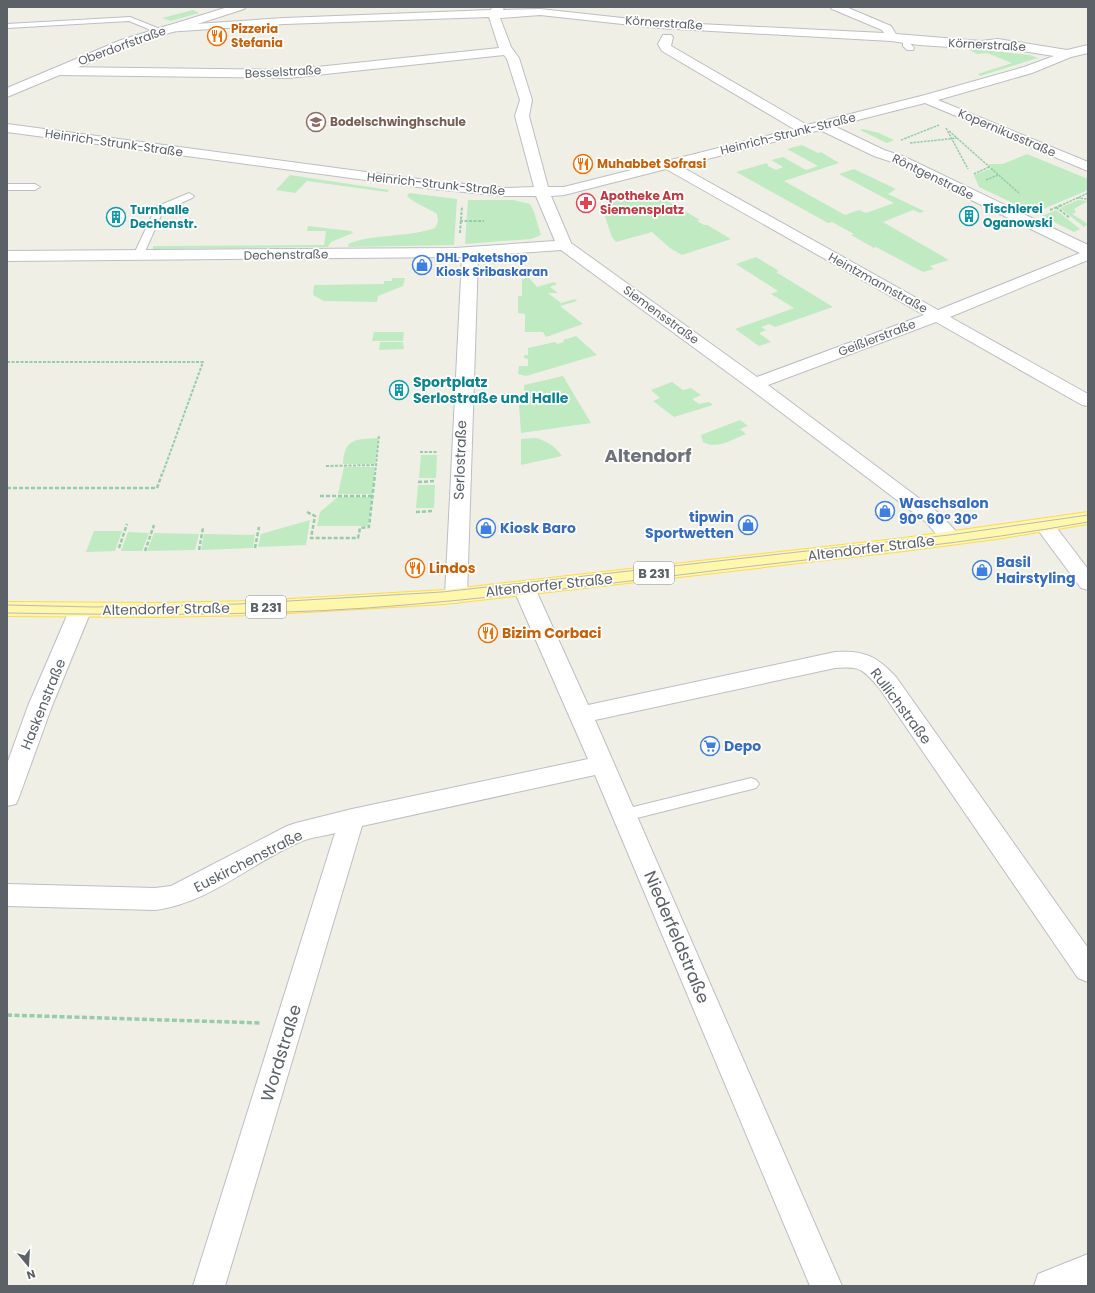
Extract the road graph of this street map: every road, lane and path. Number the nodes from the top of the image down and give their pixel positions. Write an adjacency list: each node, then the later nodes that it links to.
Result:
1 (836, 7): 11 (street)
2 (235, 8): 6 (street, Körnerstraße); 9 (street, Oberdorfstraße)
3 (496, 10): 4 (street, Körnerstraße); 6 (street, Körnerstraße); 13 (street)
4 (552, 10): 7 (street, Körnerstraße)
5 (680, 14): 7 (street)
6 (261, 22): 9 (street, Körnerstraße)
7 (673, 24): 11 (street, Körnerstraße)
8 (7, 26): 9 (lane)
9 (164, 30): 15 (street, Oberdorfstraße)
10 (667, 37): 21 (street)
11 (891, 37): 14 (street, Körnerstraße)
12 (1088, 49): 14 (street, Heinrich-Strunk-Straße)
13 (507, 50): 15 (street, Besselstraße); 31 (street)
14 (1067, 54): 17 (street, Heinrich-Strunk-Straße)
15 (58, 71): 16 (street, Oberdorfstraße)
16 (7, 93)
17 (926, 99): 18 (street, Heinrich-Strunk-Straße); 27 (street, Kopernikusstraße)
18 (820, 125): 21 (street, Heinrich-Strunk-Straße); 41 (street, Röntgenstraße)
19 (941, 125): 24 (path)
20 (7, 128): 31 (street, Heinrich-Strunk-Straße)
21 (804, 129): 26 (street, Heinrich-Strunk-Straße)
22 (951, 138): 23 (path); 23 (path); 25 (path); 28 (path)
23 (957, 138): 33 (path)
24 (894, 142)
25 (907, 143)
26 (669, 165): 31 (street, Heinrich-Strunk-Straße); 46 (street, Heintzmannstraße)
27 (1088, 167)
28 (971, 176)
29 (7, 187): 30 (lane)
30 (35, 187)
31 (542, 192): 40 (street)
32 (189, 196): 45 (lane)
33 (1022, 197)
34 (1077, 198): 35 (path)
35 (1088, 199)
36 (462, 203): 37 (path)
37 (460, 221): 38 (path); 39 (path)
38 (484, 221)
39 (460, 234)
40 (564, 245): 42 (street, Dechenstraße); 48 (street, Siemensstraße)
41 (1088, 251)
42 (470, 253): 45 (street, Dechenstraße); 76 (street, Serlostraße)
43 (1088, 255): 46 (street, Geißlerstraße)
44 (7, 256): 45 (street, Dechenstraße)
45 (138, 256)
46 (937, 316): 48 (street, Geißlerstraße); 49 (street, Heintzmannstraße)
47 (7, 362): 57 (path)
48 (755, 384): 69 (street, Siemensstraße)
49 (1088, 401)
50 (379, 435): 54 (path)
51 (420, 452): 52 (path)
52 (442, 452)
53 (326, 466): 54 (path)
54 (376, 466): 59 (path)
55 (440, 481): 56 (path)
56 (418, 482)
57 (7, 488)
58 (320, 496): 59 (path)
59 (372, 496): 61 (path)
60 (438, 511): 62 (path)
61 (307, 512)
62 (416, 512)
63 (1088, 518): 66 (main road, Altendorfer Straße / B 231)
64 (128, 524): 70 (path)
65 (154, 526): 73 (path)
66 (1045, 526): 69 (main road, Altendorfer Straße / B 231); 74 (street)
67 (259, 527): 71 (path)
68 (203, 528): 72 (path)
69 (952, 538): 75 (main road, Altendorfer Straße / B 231)
70 (119, 548)
71 (255, 548)
72 (199, 550)
73 (145, 551)
74 (1088, 583)
75 (524, 588): 76 (main road, Altendorfer Straße / B 231); 79 (street, Niederfeldstraße)
76 (456, 596): 78 (main road, Altendorfer Straße / B 231)
77 (7, 609): 78 (main road, Altendorfer Straße / B 231)
78 (80, 611): 82 (street, Haskenstraße)
79 (582, 714): 80 (street, Niederfeldstraße); 86 (street, Rullichstraße)
80 (602, 765): 83 (street, Niederfeldstraße); 84 (street, Euskirchenstraße)
81 (751, 784): 83 (lane)
82 (7, 797)
83 (625, 815): 91 (street, Niederfeldstraße)
84 (352, 819): 85 (street, Euskirchenstraße); 88 (street, Wordstraße)
85 (7, 895)
86 (1088, 970)
87 (7, 1015): 88 (path)
88 (291, 1021): 90 (street, Wordstraße)
89 (1088, 1270): 92 (street)
90 (209, 1286)
91 (826, 1286)
92 (1050, 1286)

